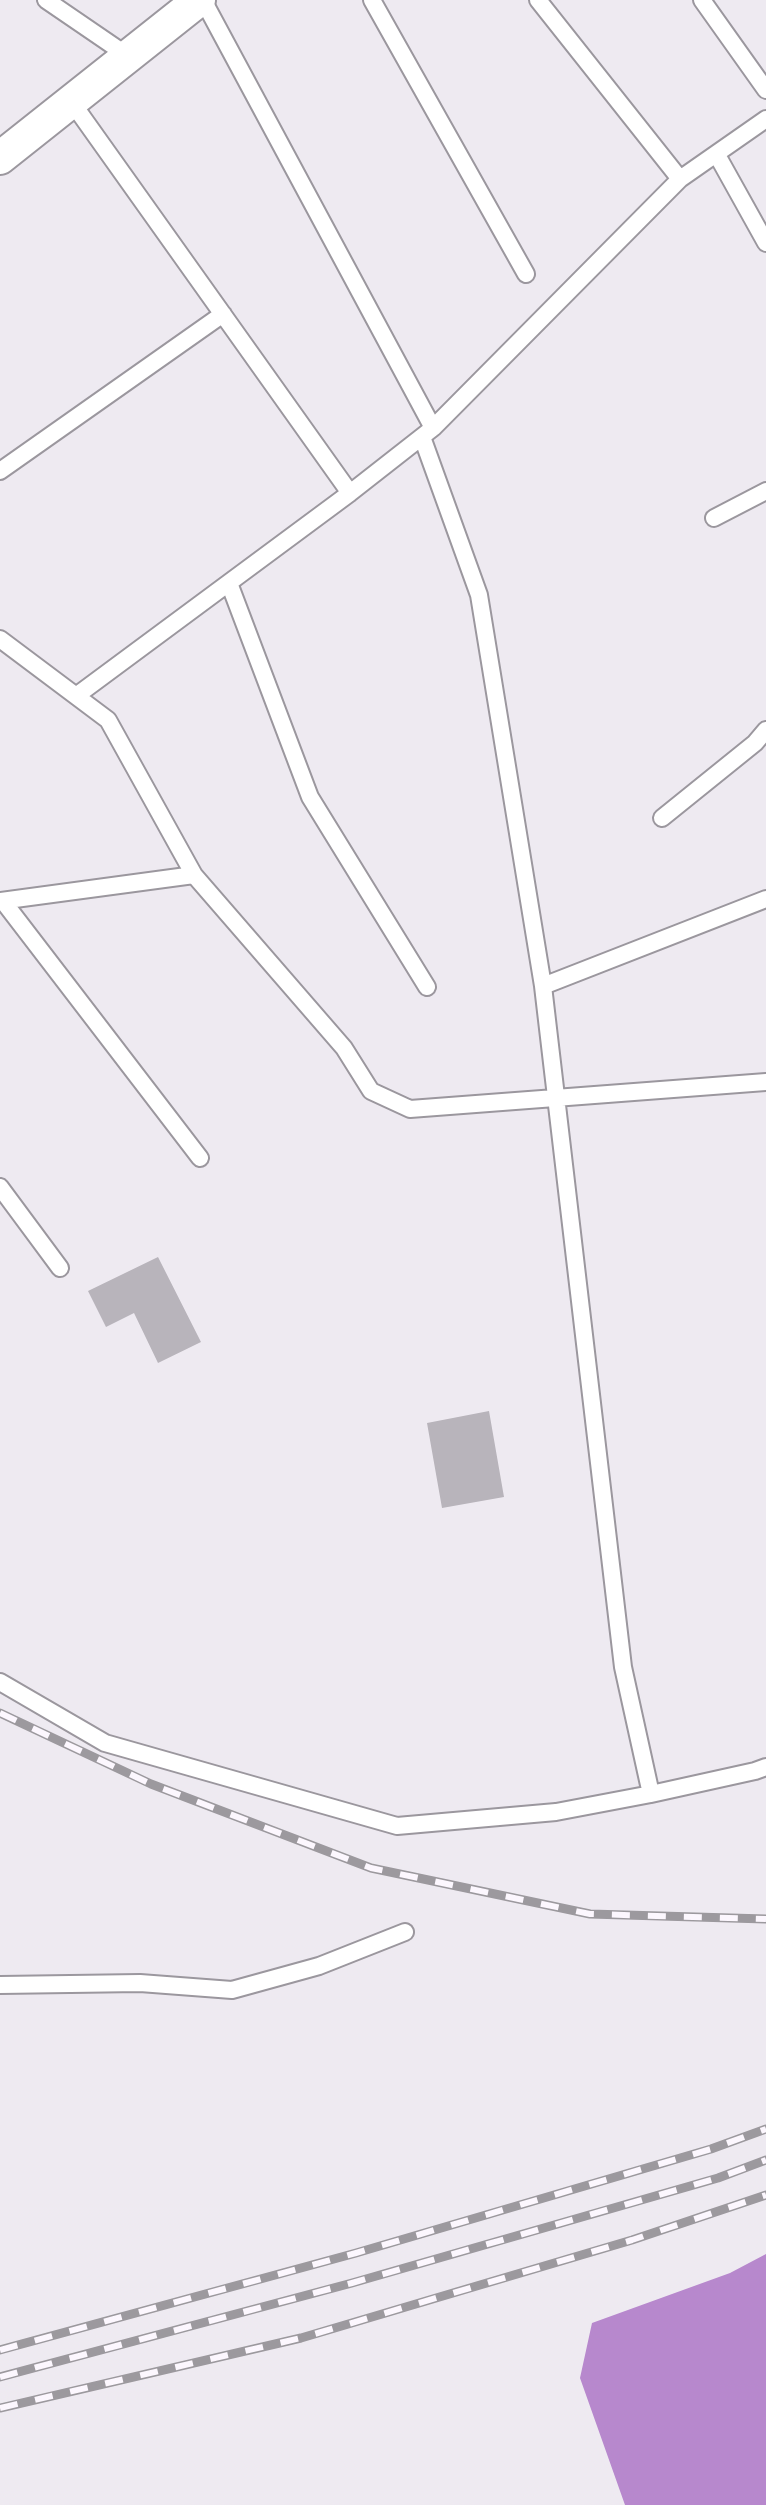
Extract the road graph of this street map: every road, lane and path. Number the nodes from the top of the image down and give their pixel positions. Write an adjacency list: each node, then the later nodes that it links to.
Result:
1 (46, 0): 6 (lane)
2 (201, 0): 6 (street); 16 (lane)
3 (372, 0): 14 (lane)
4 (538, 0): 12 (lane)
5 (702, 0): 7 (lane)
6 (128, 56): 8 (street)
7 (766, 90)
8 (71, 101): 11 (street); 15 (lane)
9 (766, 119): 10 (lane)
10 (717, 155): 12 (lane); 13 (lane)
11 (0, 158)
12 (680, 179): 16 (lane)
13 (766, 243)
14 (526, 274)
15 (223, 314): 17 (lane); 19 (lane)
16 (428, 432): 19 (lane); 29 (lane)
17 (0, 471)
18 (766, 491): 20 (lane)
19 (350, 493): 21 (lane)
20 (714, 518)
21 (229, 583): 23 (lane); 30 (lane)
22 (0, 639): 23 (lane)
23 (76, 696): 26 (lane)
24 (766, 730): 25 (lane)
25 (662, 818)
26 (194, 875): 28 (lane); 32 (lane)
27 (766, 899): 29 (lane)
28 (2, 901): 33 (lane)
29 (543, 986): 32 (lane)
30 (427, 987)
31 (766, 1082): 32 (lane)
32 (556, 1096): 38 (lane)
33 (200, 1158)
34 (0, 1187): 35 (lane)
35 (60, 1268)
36 (0, 1682): 38 (lane)
37 (766, 1767): 38 (lane)
38 (651, 1794)
39 (405, 1932): 40 (lane)
40 (0, 1985)

